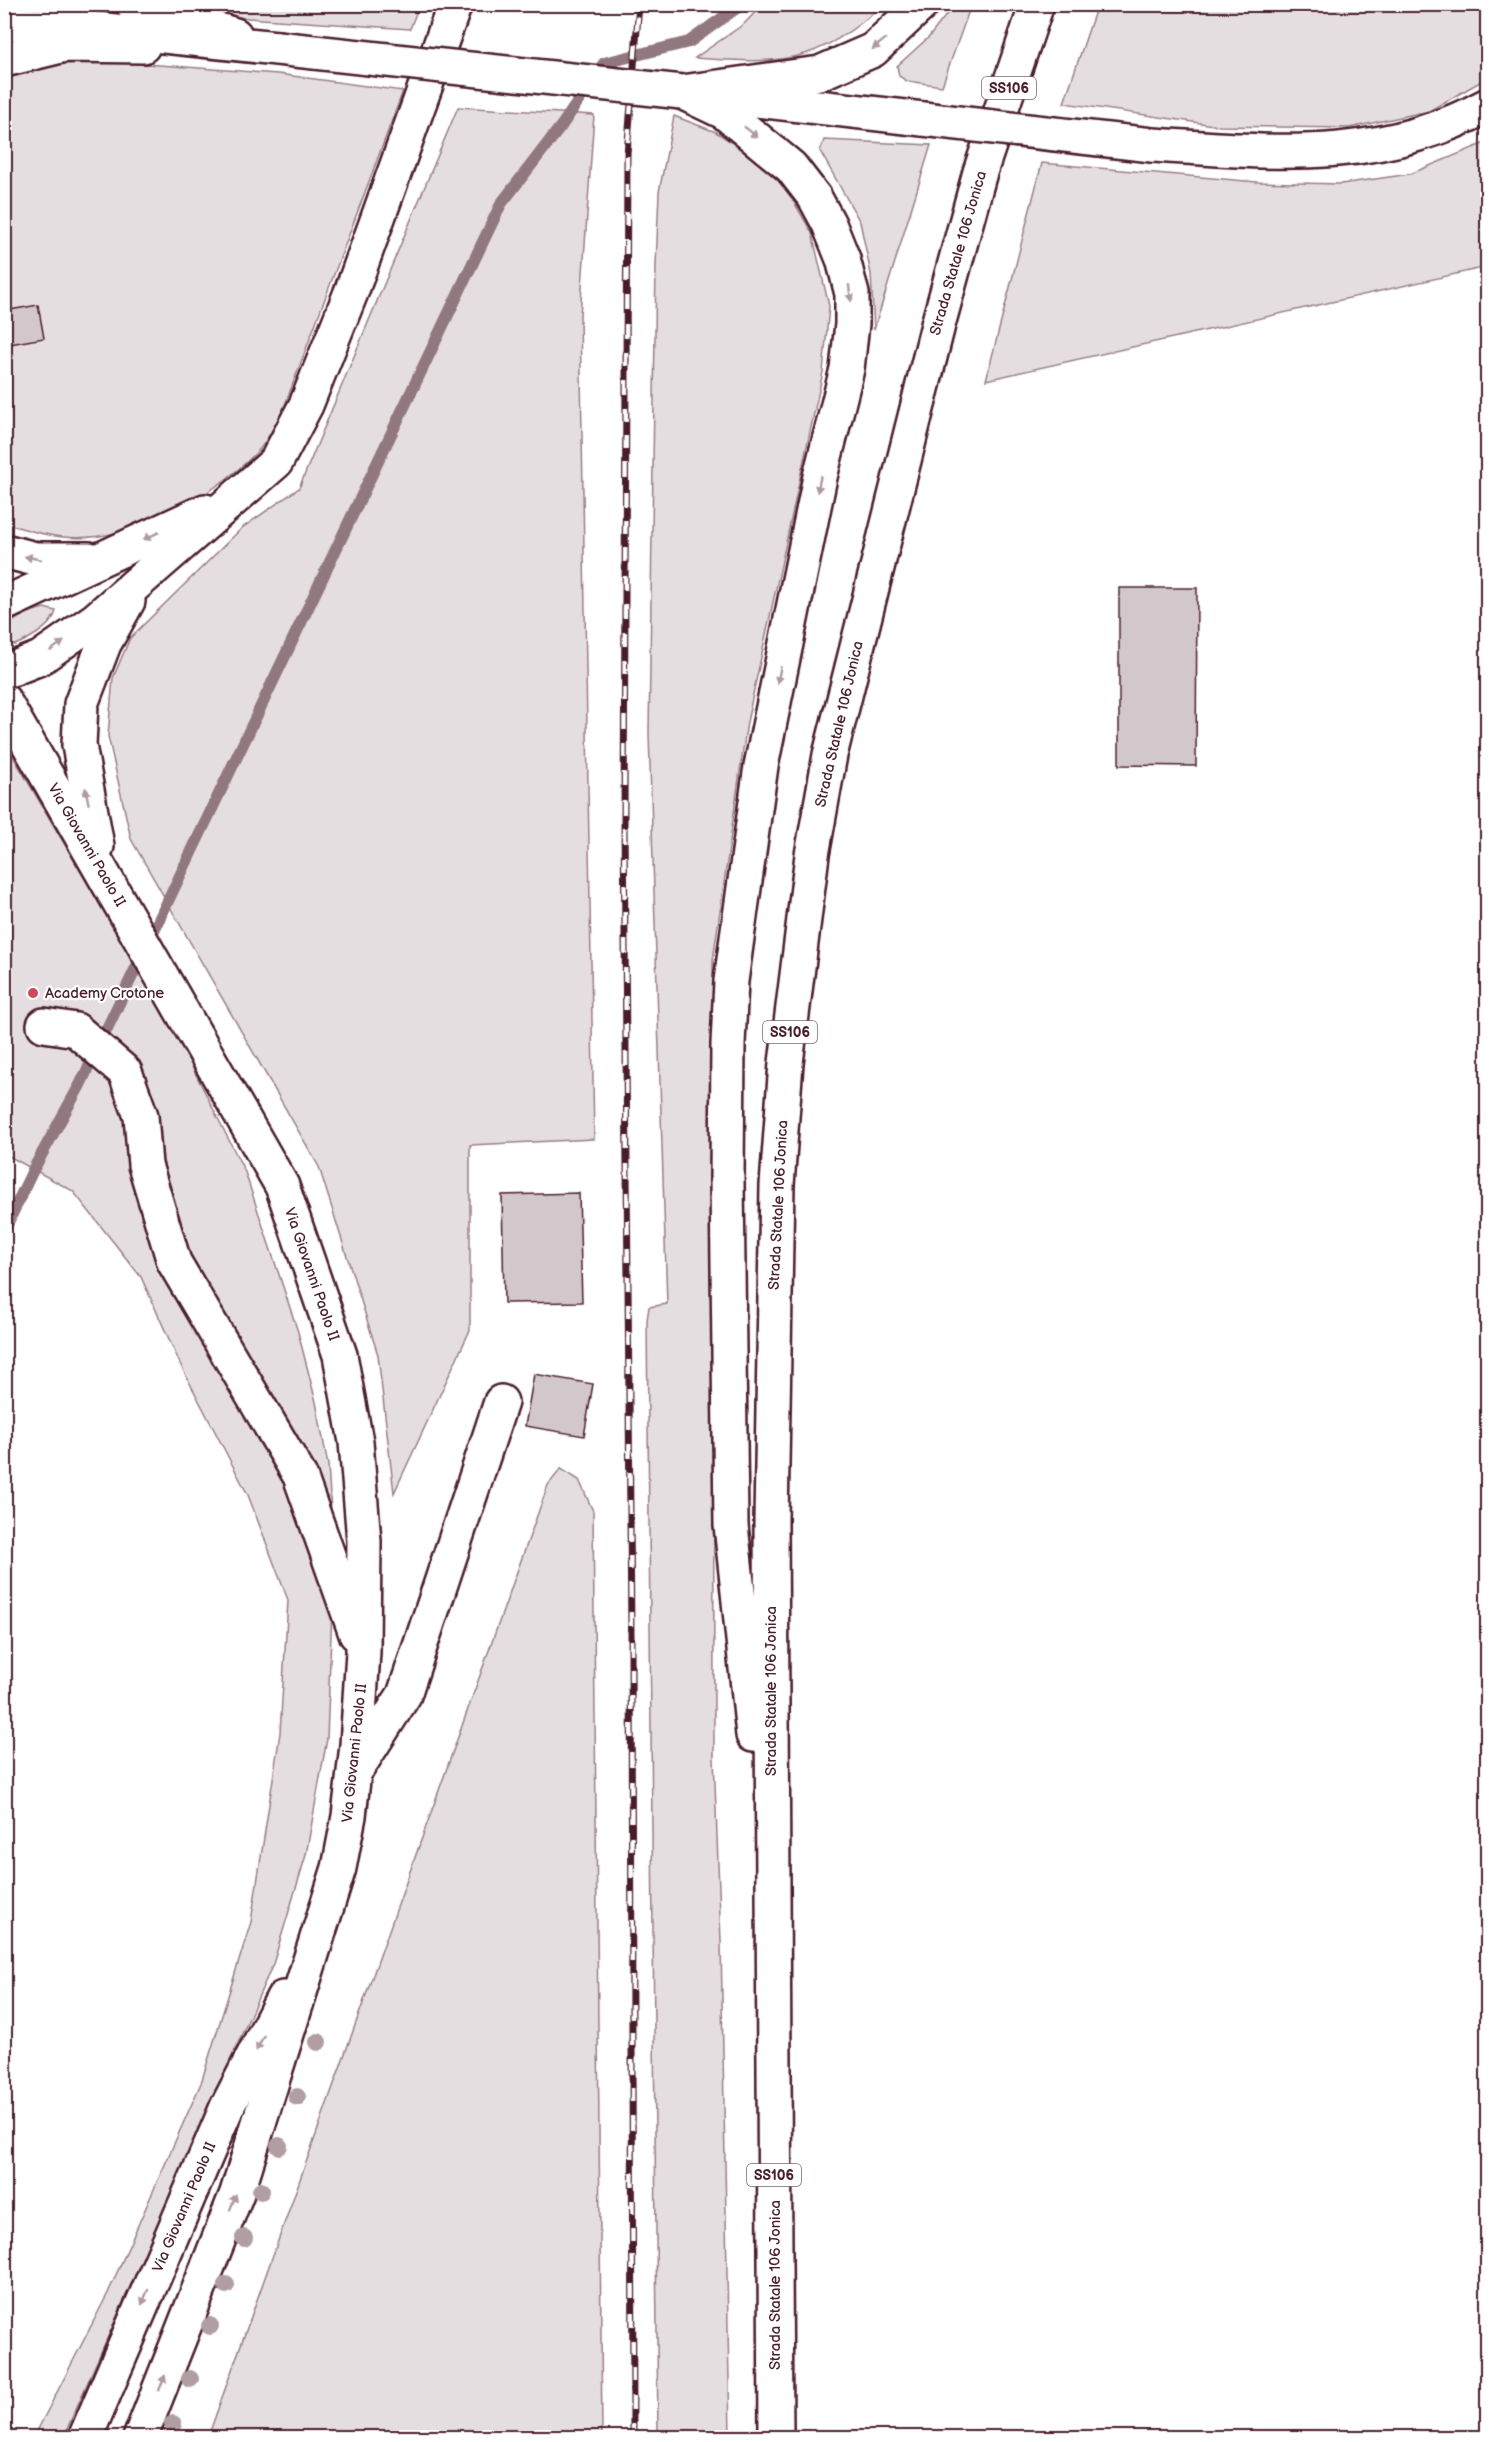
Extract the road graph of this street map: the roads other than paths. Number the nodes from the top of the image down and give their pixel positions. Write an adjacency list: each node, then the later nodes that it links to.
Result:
1 (133, 4): 7 (main road)
2 (455, 4): 12 (main road)
3 (922, 4): 9 (main road, one-way to 9)
4 (1037, 4): 11 (main road, Strada Statale 106 Jonica / SS106)
5 (1055, 4): 11 (main road)
6 (4, 24): 7 (main road)
7 (277, 48): 8 (main road); 9 (main road, bridge)
8 (4, 60)
9 (682, 92): 10 (main road, bridge); 24 (main road, one-way to 24)
10 (1488, 105)
11 (980, 172): 24 (main road, Strada Statale 106 Jonica / SS106)
12 (242, 494): 14 (main road, one-way to 14); 15 (main road)
13 (4, 551): 14 (main road, one-way to 13)
14 (103, 559): 16 (main road)
15 (145, 579): 17 (main road, one-way to 15); 19 (main road, one-way to 15)
16 (4, 604)
17 (4, 668)
18 (4, 700): 19 (main road, Via Giovanni Paolo II)
19 (103, 874): 22 (main road, Via Giovanni Paolo II)
20 (44, 1025): 22 (main road)
21 (501, 1402): 23 (main road)
22 (363, 1655): 23 (main road, Via Giovanni Paolo II)
23 (354, 1772): 25 (main road, Via Giovanni Paolo II)
24 (772, 1912): 28 (main road, Strada Statale 106 Jonica / SS106)
25 (325, 1916): 26 (main road, Via Giovanni Paolo II, one-way to 26); 27 (main road, Via Giovanni Paolo II, one-way to 25)
26 (85, 2438)
27 (140, 2438)
28 (776, 2438)

